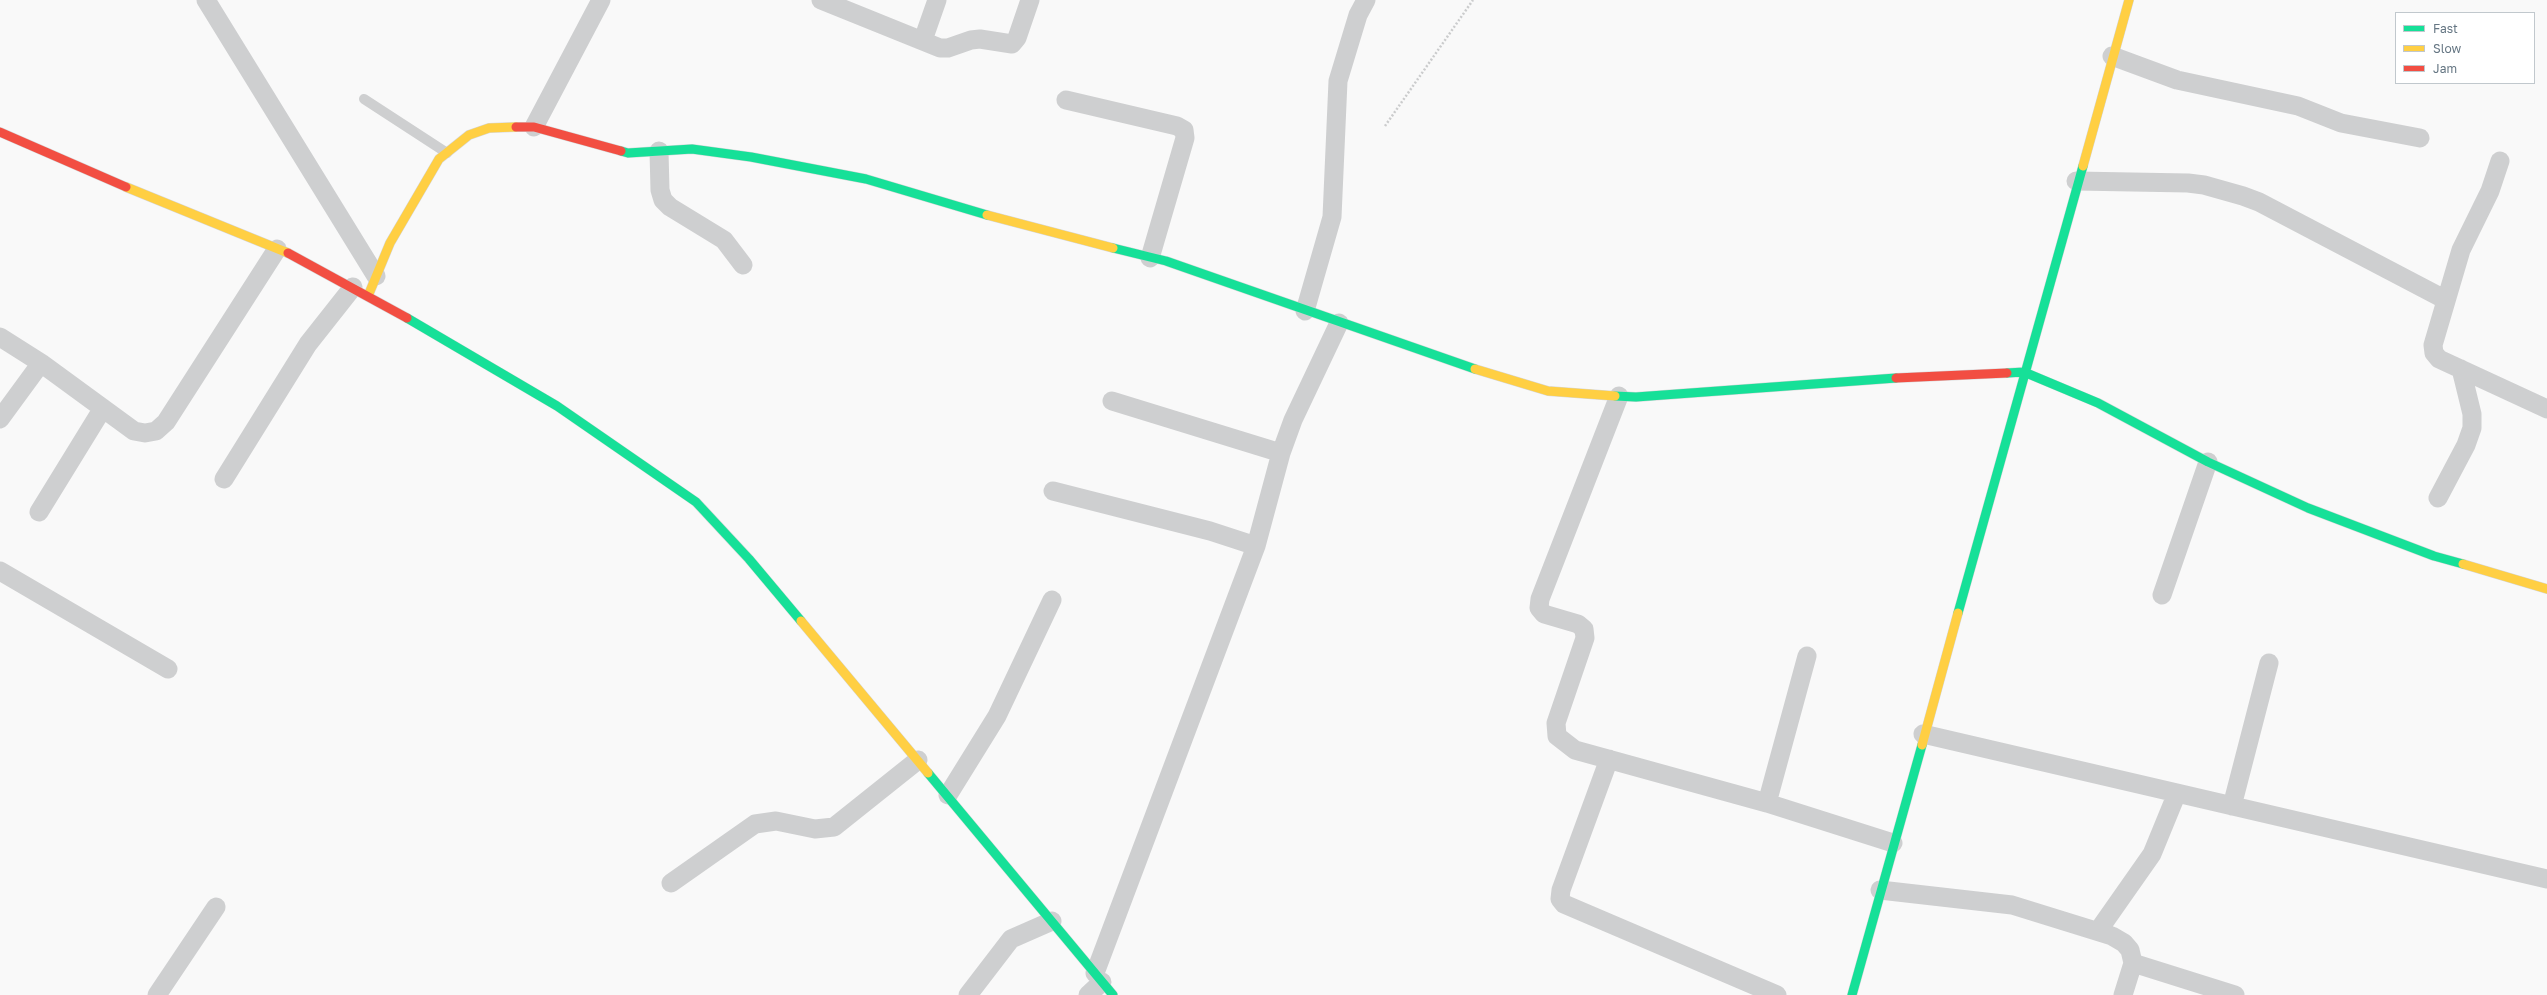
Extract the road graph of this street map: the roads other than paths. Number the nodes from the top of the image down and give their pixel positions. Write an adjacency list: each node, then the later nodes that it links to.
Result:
1 (206, 0): 22 (street)
2 (601, 0): 12 (street)
3 (821, 0): 8 (street)
4 (937, 0): 8 (street)
5 (1030, 0): 8 (street)
6 (1366, 0): 25 (street)
7 (2129, 0): 9 (main road)
8 (922, 40)
9 (2112, 56): 14 (street); 18 (main road)
10 (364, 99): 16 (lane)
11 (1066, 100): 20 (street)
12 (534, 127): 15 (main road); 16 (main road)
13 (0, 132): 19 (main road)
14 (2420, 138)
15 (659, 151): 20 (main road); 21 (street)
16 (448, 153): 22 (main road)
17 (2500, 161): 24 (street)
18 (2076, 181): 24 (street); 30 (main road)
19 (277, 249): 23 (main road); 33 (street)
20 (1150, 258): 25 (main road)
21 (743, 265)
22 (376, 276): 23 (main road)
23 (360, 291): 38 (street); 52 (main road)
24 (2446, 300): 29 (street)
25 (1305, 311): 26 (main road)
26 (1339, 323): 31 (main road); 36 (street)
27 (0, 337): 28 (street)
28 (41, 363): 33 (street); 35 (street)
29 (2461, 369): 34 (street); 40 (street)
30 (2024, 372): 31 (main road); 37 (main road); 50 (main road)
31 (1619, 396): 51 (street)
32 (1112, 401): 36 (street)
33 (103, 408): 41 (street)
34 (2547, 409)
35 (0, 420)
36 (1281, 453): 42 (street)
37 (2208, 462): 44 (main road); 45 (street)
38 (224, 479)
39 (1053, 491): 42 (street)
40 (2438, 498)
41 (38, 512)
42 (1256, 546): 65 (street)
43 (0, 571): 49 (street)
44 (2547, 589)
45 (2162, 595)
46 (1052, 600): 54 (street)
47 (1807, 656): 55 (street)
48 (2269, 663): 56 (street)
49 (168, 669)
50 (1923, 734): 53 (street); 57 (main road)
51 (1609, 759): 55 (street); 69 (street)
52 (918, 760): 54 (main road); 59 (street)
53 (2177, 793): 56 (street); 63 (street)
54 (948, 795): 62 (main road)
55 (1767, 803): 57 (street)
56 (2232, 806): 58 (street)
57 (1893, 843): 60 (main road)
58 (2547, 879)
59 (671, 883)
60 (1880, 890): 63 (street); 70 (main road)
61 (216, 907): 66 (street)
62 (1052, 921): 65 (main road); 67 (street)
63 (2098, 932): 64 (street)
64 (2133, 963): 71 (street); 72 (street)
65 (1103, 983): 68 (street)
66 (157, 995)
67 (968, 995)
68 (1088, 995)
69 (1777, 995)
70 (1852, 995)
71 (2123, 995)
72 (2235, 995)

